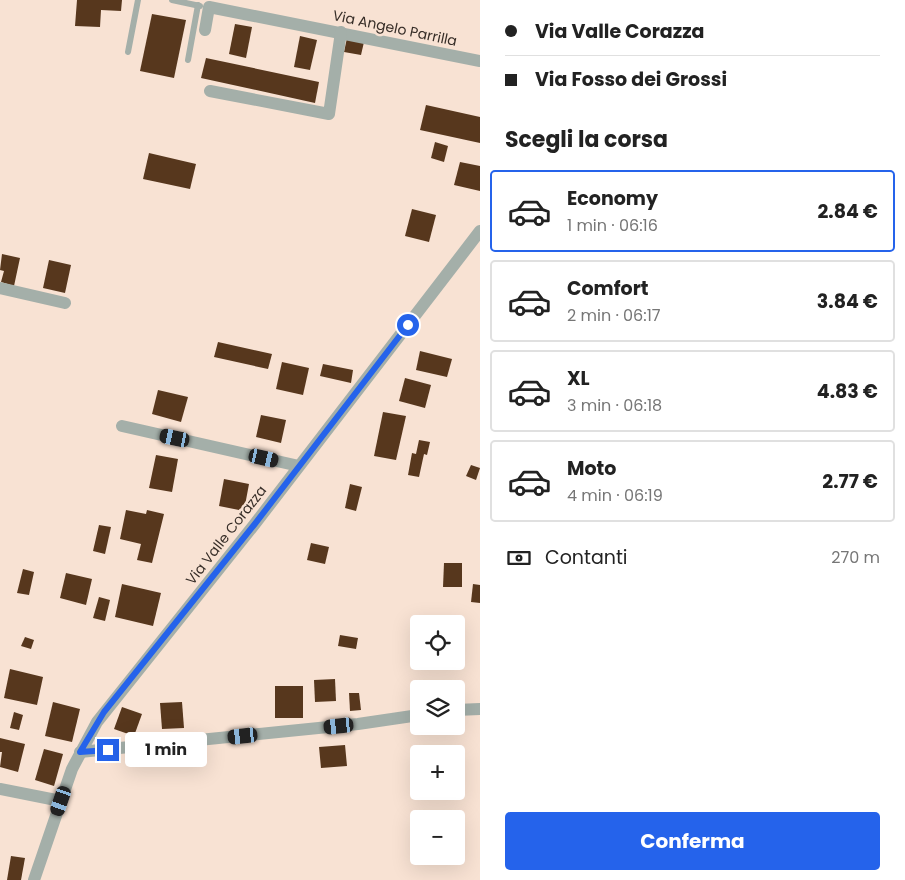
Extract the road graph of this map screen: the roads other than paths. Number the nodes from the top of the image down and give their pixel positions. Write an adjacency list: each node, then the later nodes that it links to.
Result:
1 (138, 0): 6 (lane)
2 (172, 0): 3 (lane)
3 (203, 6): 4 (street); 5 (street, Via Angelo Parrilla); 7 (lane)
4 (204, 30)
5 (341, 32): 8 (street, Via Angelo Parrilla); 9 (street)
6 (128, 52)
7 (188, 60)
8 (480, 61)
9 (210, 91)
10 (480, 231): 14 (street, Via Valle Corazza)
11 (0, 288): 12 (street)
12 (65, 302)
13 (122, 426): 14 (street)
14 (300, 466): 18 (street, Via Valle Corazza)
15 (480, 709): 16 (street)
16 (465, 710)
17 (410, 716): 18 (street)
18 (80, 752): 20 (street, Via Valle Corazza)
19 (0, 789): 20 (street)
20 (61, 801): 21 (street, Via Valle Corazza)
21 (34, 880)

